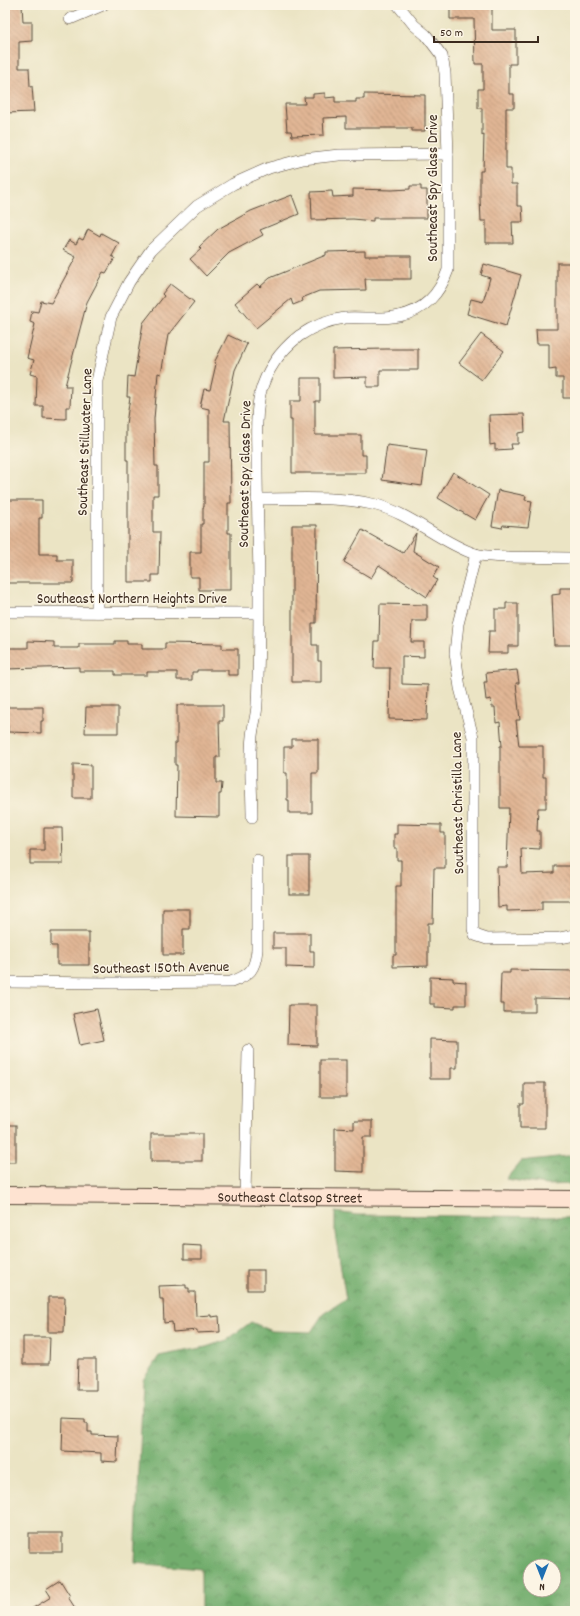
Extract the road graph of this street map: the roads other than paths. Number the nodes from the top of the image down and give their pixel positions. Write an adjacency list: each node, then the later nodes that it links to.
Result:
1 (103, 5): 3 (street)
2 (398, 5): 4 (street, Southeast Spy Glass Drive)
3 (70, 19)
4 (448, 154): 5 (street, Southeast Spy Glass Drive); 9 (street, Southeast Stillwater Lane)
5 (257, 499): 6 (street); 10 (street, Southeast Spy Glass Drive)
6 (476, 554): 7 (street); 13 (street, Southeast Christilla Lane)
7 (575, 558)
8 (5, 612): 9 (street, Southeast Northern Heights Drive)
9 (97, 612): 10 (street, Southeast Northern Heights Drive)
10 (258, 613): 11 (street, Southeast Spy Glass Drive)
11 (252, 817)
12 (257, 860): 14 (street, Southeast 150th Avenue)
13 (575, 935)
14 (5, 982)
15 (248, 1050): 17 (street)
16 (5, 1195): 17 (street, Southeast Clatsop Street)
17 (245, 1197): 18 (street, Southeast Clatsop Street)
18 (575, 1199)

